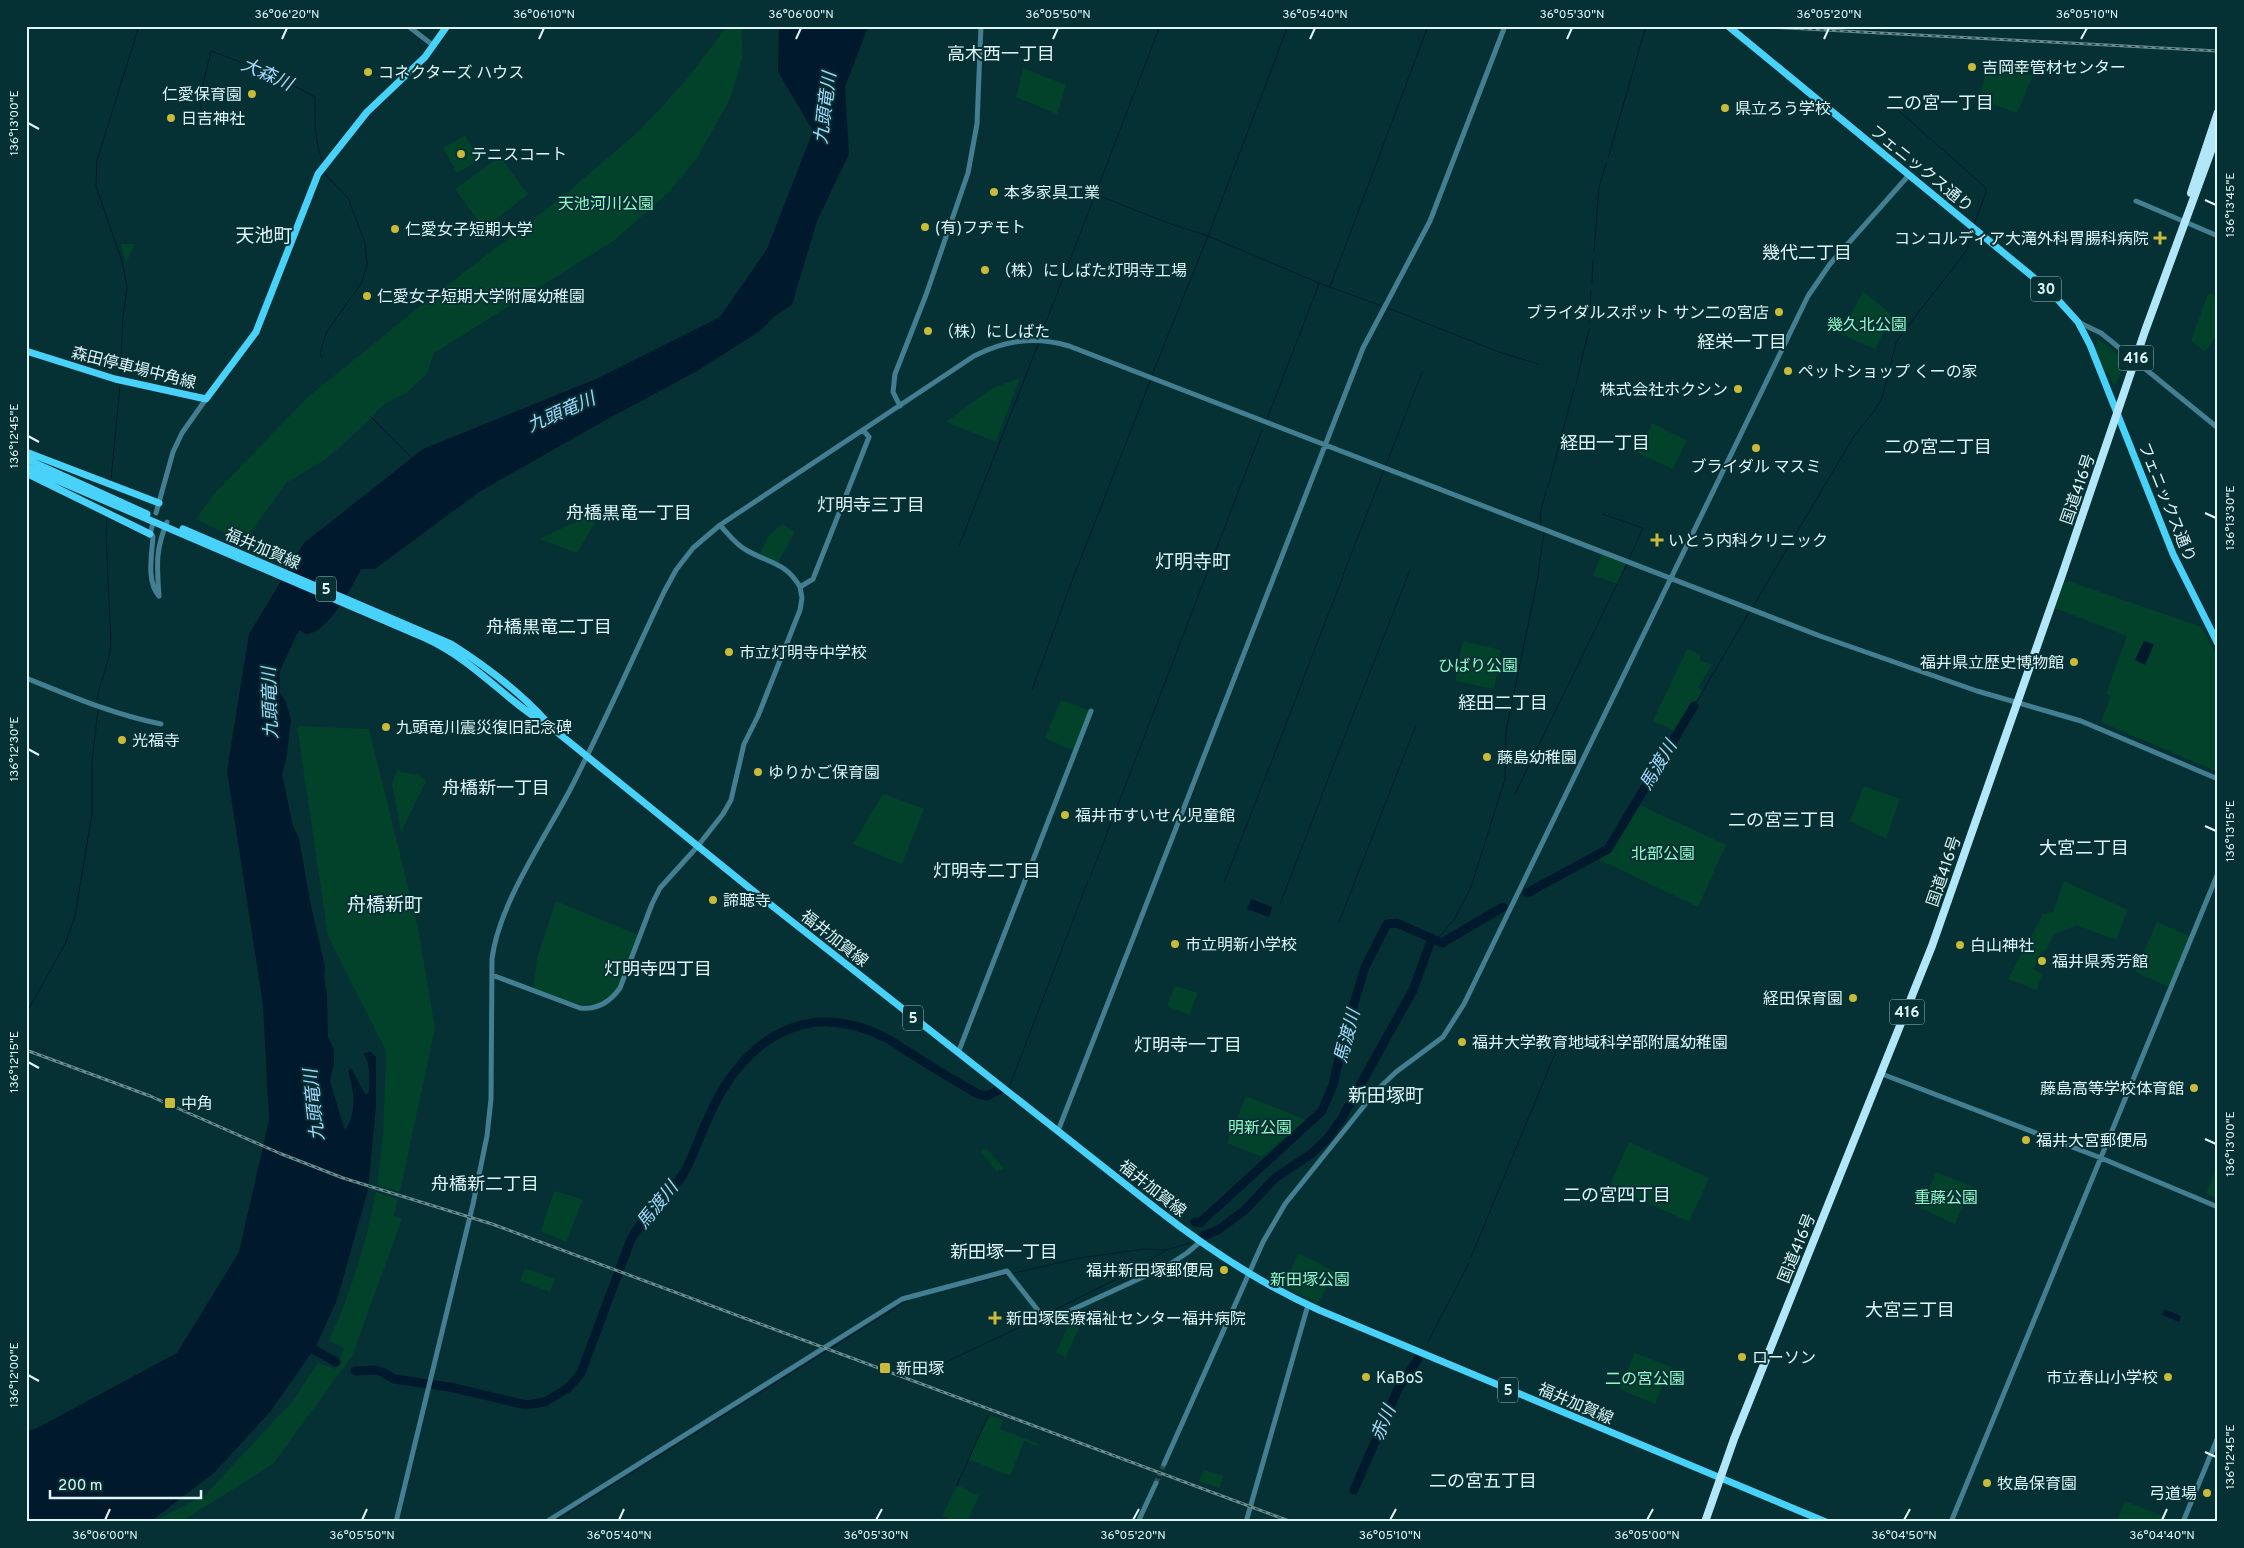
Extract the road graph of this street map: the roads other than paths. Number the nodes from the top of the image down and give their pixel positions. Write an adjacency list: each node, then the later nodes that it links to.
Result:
1 (408, 26): 6 (street)
2 (447, 26): 6 (main road, 森田停車場中角線)
3 (981, 26): 17 (street)
4 (1505, 26): 21 (street)
5 (1728, 26): 9 (main road, フェニックス通り / 30)
6 (434, 46): 16 (main road, 森田停車場中角線)
7 (2218, 112): 8 (highway, 国道416号 / 416)
8 (2215, 132): 11 (highway, 国道416号 / 416)
9 (1909, 176): 13 (main road, フェニックス通り / 30); 32 (street)
10 (2136, 201): 11 (street)
11 (2184, 221): 12 (street); 15 (highway, 国道416号 / 416)
12 (2218, 236)
13 (2078, 322): 15 (street); 18 (main road, フェニックス通り / 30)
14 (26, 351): 16 (main road, 森田停車場中角線)
15 (2136, 361): 18 (highway, 国道416号 / 416); 19 (street)
16 (206, 399): 26 (street)
17 (900, 406): 20 (street); 21 (street)
18 (2118, 414): 34 (main road, フェニックス通り / 30); 36 (highway, 国道416号 / 416)
19 (2218, 428)
20 (863, 430): 30 (street); 33 (street)
21 (1325, 446): 32 (street); 46 (street)
22 (26, 452): 26 (main road)
23 (26, 459): 29 (main road, 福井加賀線 / 5)
24 (26, 467): 29 (main road, 福井加賀線 / 5)
25 (26, 473): 31 (main road)
26 (159, 503): 27 (street)
27 (156, 512)
28 (153, 523): 31 (street)
29 (168, 524): 31 (street); 39 (main road, 福井加賀線 / 5)
30 (720, 525): 33 (street); 39 (street)
31 (150, 534)
32 (1670, 578): 36 (street); 50 (street)
33 (800, 587): 41 (street)
34 (2218, 644)
35 (26, 678): 38 (street)
36 (2017, 702): 40 (street); 45 (highway, 国道416号 / 416)
37 (1091, 711): 44 (street)
38 (161, 724)
39 (588, 756): 41 (main road, 福井加賀線 / 5); 43 (street)
40 (2218, 779)
41 (697, 847): 43 (street); 44 (main road, 福井加賀線 / 5)
42 (2218, 873): 47 (street)
43 (492, 975): 56 (street)
44 (958, 1053): 46 (main road, 福井加賀線 / 5)
45 (1882, 1074): 47 (street); 54 (highway, 国道416号 / 416)
46 (1058, 1131): 49 (main road, 福井加賀線 / 5)
47 (2101, 1158): 48 (street); 62 (street)
48 (2218, 1206)
49 (1198, 1240): 50 (main road, 福井加賀線 / 5); 57 (street)
50 (1249, 1274): 51 (main road, 福井加賀線 / 5); 53 (street)
51 (1308, 1305): 54 (main road, 福井加賀線 / 5); 59 (street)
52 (2218, 1436): 63 (street)
53 (1164, 1464)
54 (1719, 1478): 60 (highway, 国道416号 / 416); 61 (main road, 福井加賀線 / 5)
55 (1156, 1482): 58 (street)
56 (396, 1522)
57 (546, 1522)
58 (1138, 1522)
59 (1246, 1522)
60 (1705, 1522)
61 (1826, 1522)
62 (1952, 1522)
63 (2183, 1522)

